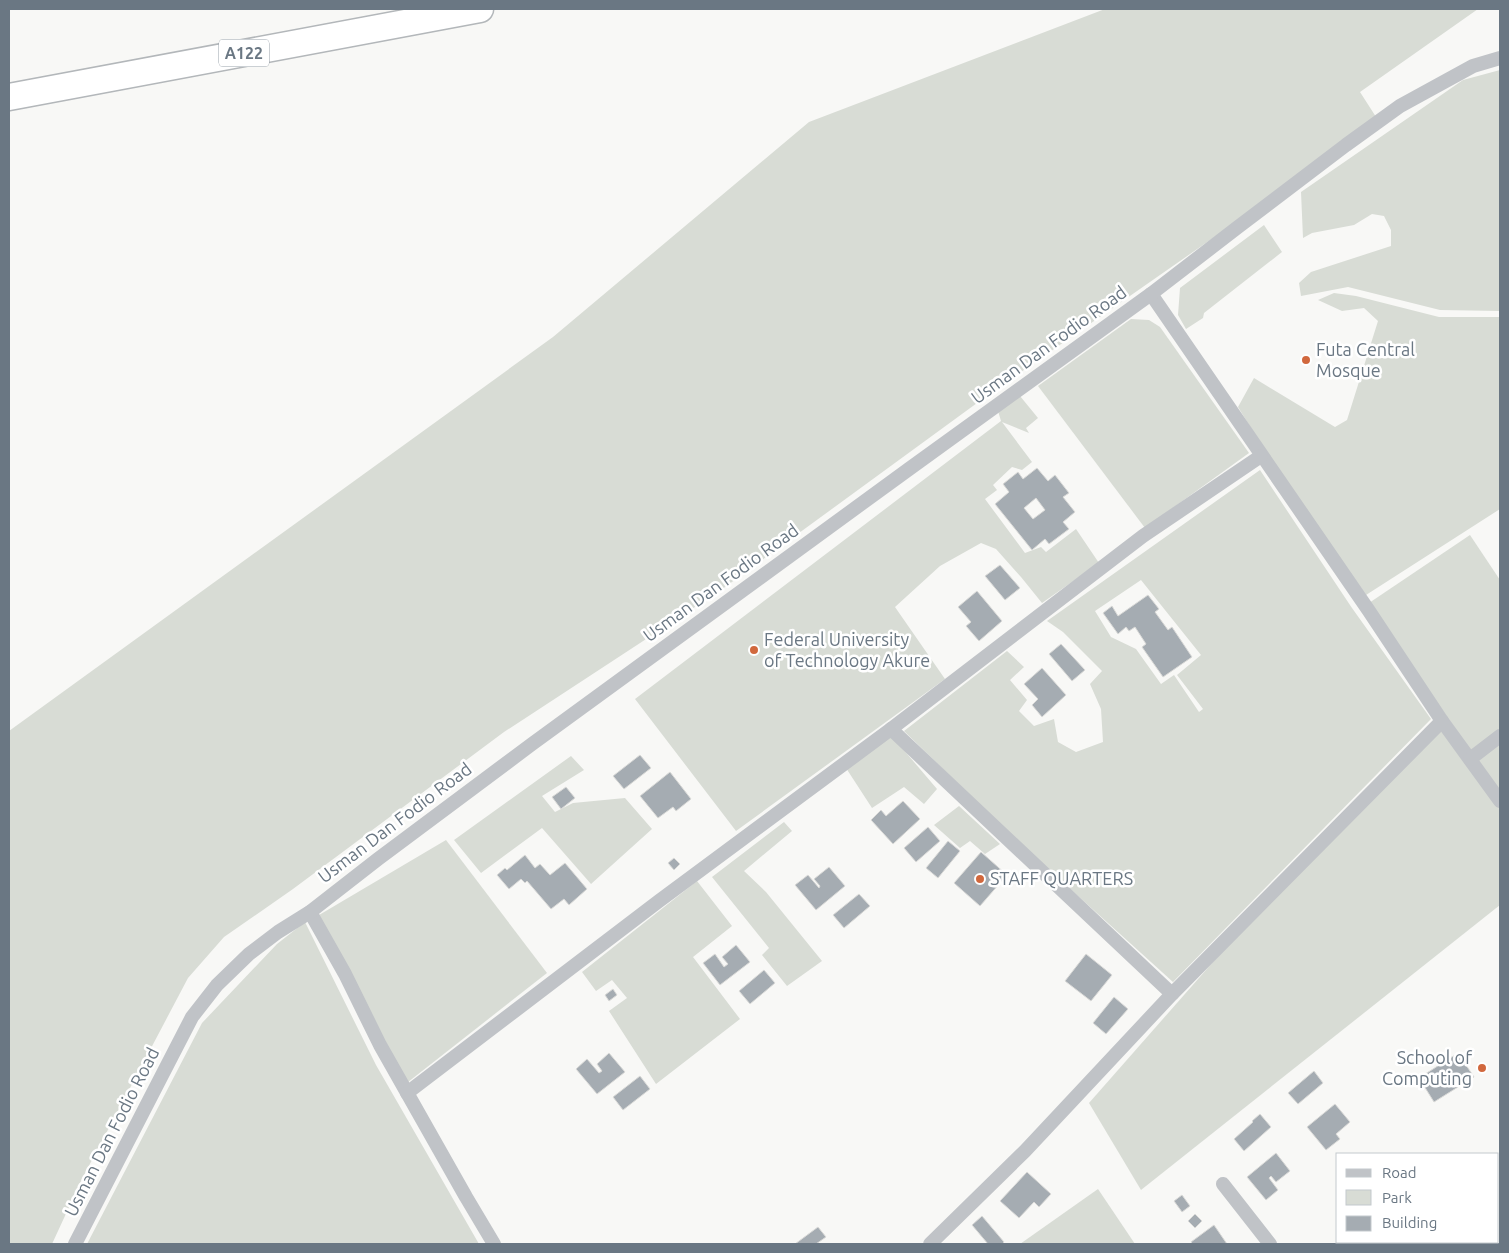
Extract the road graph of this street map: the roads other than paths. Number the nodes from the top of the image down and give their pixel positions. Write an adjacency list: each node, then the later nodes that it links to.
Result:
1 (480, 9): 3 (highway, A122)
2 (1500, 58): 4 (street, Usman Dan Fodio Road)
3 (9, 97)
4 (1151, 294): 5 (street); 11 (street, Usman Dan Fodio Road)
5 (1261, 456): 6 (street); 7 (street)
6 (1442, 720): 9 (street); 12 (street)
7 (891, 729): 12 (street); 13 (street)
8 (1500, 736): 9 (street)
9 (1470, 759): 10 (street)
10 (1500, 801)
11 (310, 912): 13 (street); 15 (street, Usman Dan Fodio Road)
12 (1172, 994): 17 (street)
13 (407, 1093): 16 (street)
14 (1223, 1184): 18 (street)
15 (75, 1244)
16 (494, 1244)
17 (930, 1244)
18 (1270, 1244)

